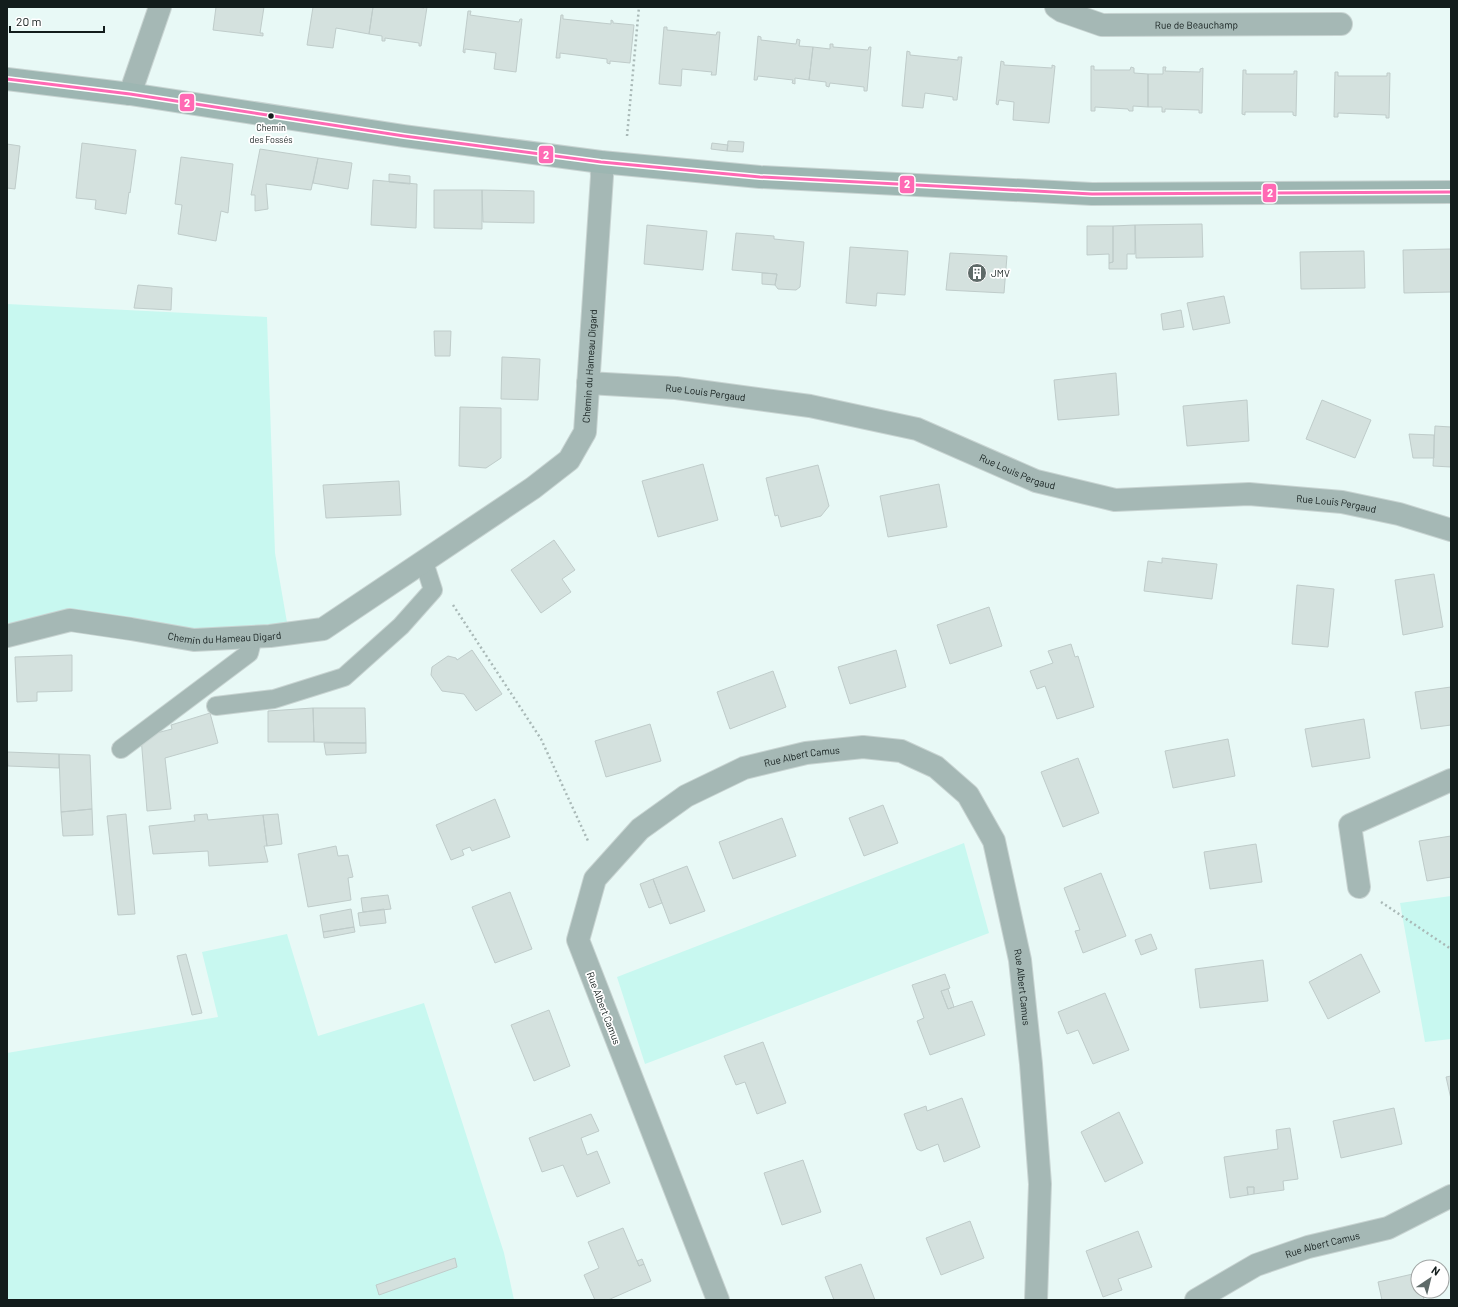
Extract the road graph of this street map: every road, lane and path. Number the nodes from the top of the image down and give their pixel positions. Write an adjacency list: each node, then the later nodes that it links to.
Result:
1 (160, 7): 6 (street)
2 (639, 7): 8 (path)
3 (1056, 7): 4 (street, Rue de Beauchamp)
4 (1341, 24)
5 (7, 79): 6 (main road)
6 (130, 94): 7 (main road)
7 (601, 162): 8 (main road); 10 (street, Chemin du Hameau Digard)
8 (624, 164): 9 (main road)
9 (1451, 192)
10 (588, 383): 11 (street, Rue Louis Pergaud); 12 (street, Chemin du Hameau Digard)
11 (1451, 530)
12 (424, 562): 15 (street, Chemin du Hameau Digard); 16 (lane)
13 (451, 603): 19 (path)
14 (7, 636): 15 (street, Chemin du Hameau Digard)
15 (253, 637): 17 (lane)
16 (216, 706)
17 (120, 749)
18 (1451, 780): 20 (street)
19 (602, 871): 23 (street, Rue Albert Camus); 24 (street, Rue Albert Camus)
20 (1360, 887): 21 (path)
21 (1451, 949)
22 (1451, 1196): 25 (street, Rue Albert Camus)
23 (718, 1300)
24 (1036, 1300)
25 (1196, 1300)

